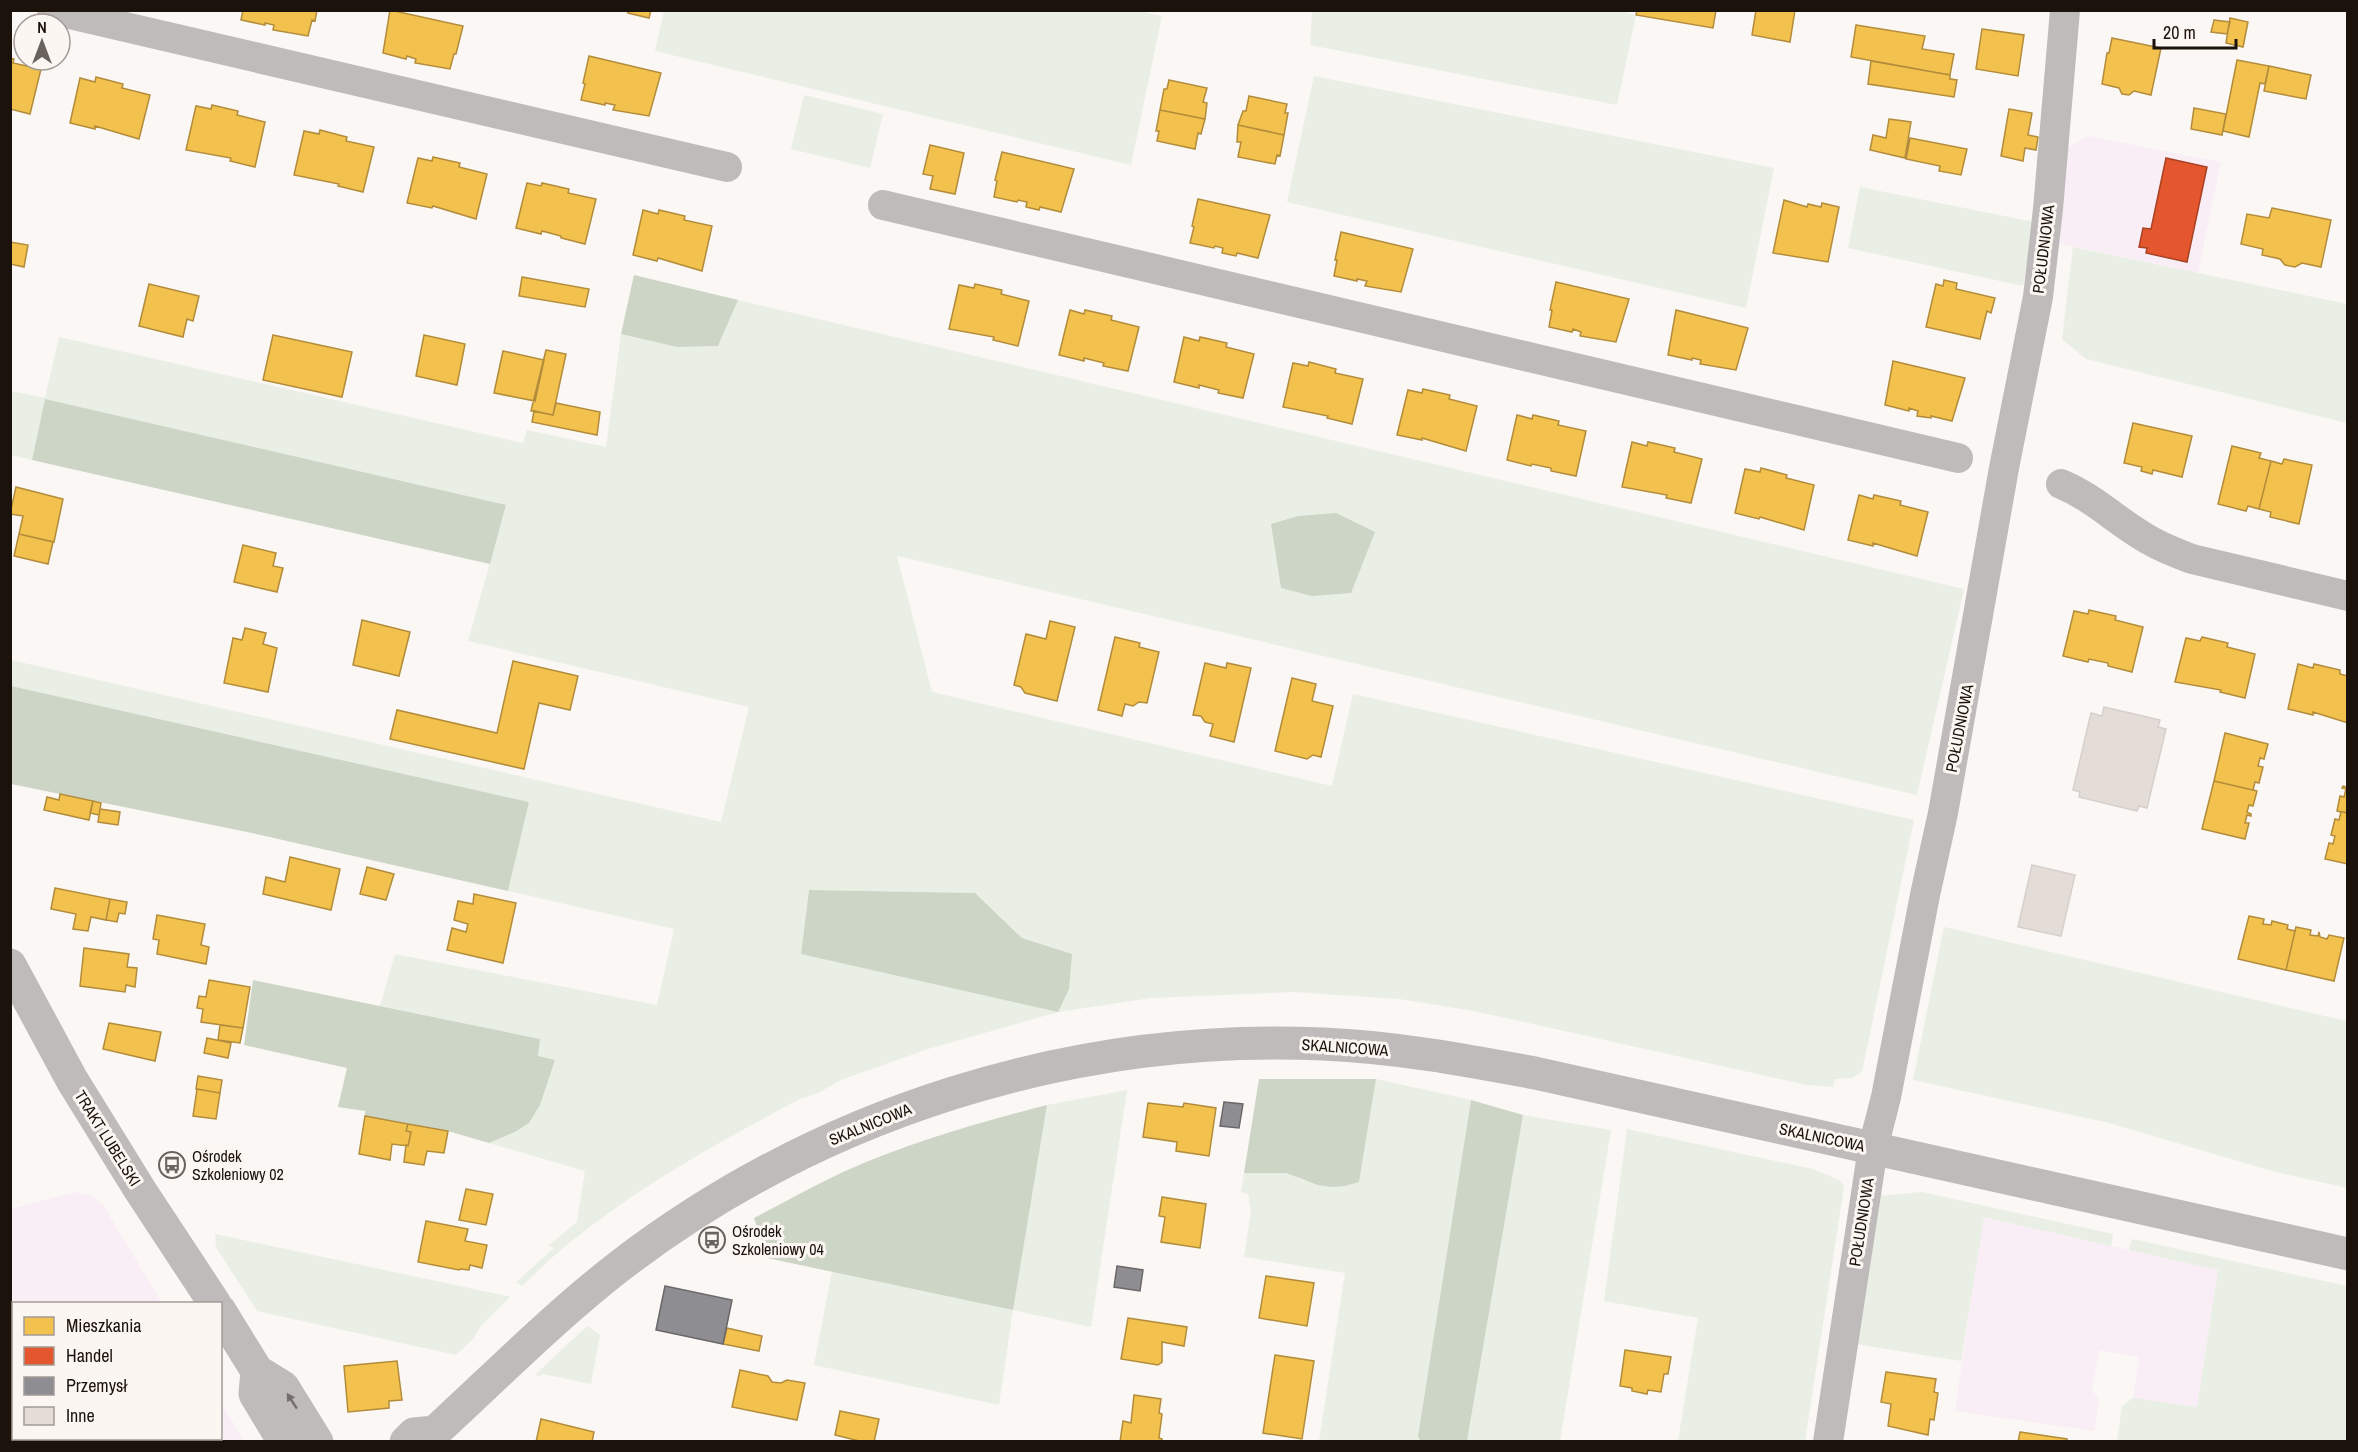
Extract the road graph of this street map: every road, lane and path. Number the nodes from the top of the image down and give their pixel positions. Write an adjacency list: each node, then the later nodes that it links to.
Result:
1 (52, 10): 3 (street)
2 (2065, 10): 9 (street, POŁUDNIOWA)
3 (727, 167)
4 (883, 205): 5 (street)
5 (1958, 458)
6 (2061, 484): 7 (street)
7 (2348, 596)
8 (10, 965): 11 (street, TRAKT LUBELSKI)
9 (1873, 1148): 10 (street, SKALNICOWA); 14 (street, SKALNICOWA); 17 (street, POŁUDNIOWA)
10 (2348, 1254)
11 (214, 1302)
12 (222, 1314): 13 (street)
13 (257, 1371): 15 (street); 16 (street, one-way to 13)
14 (425, 1438)
15 (284, 1442)
16 (317, 1442)
17 (1828, 1442)

